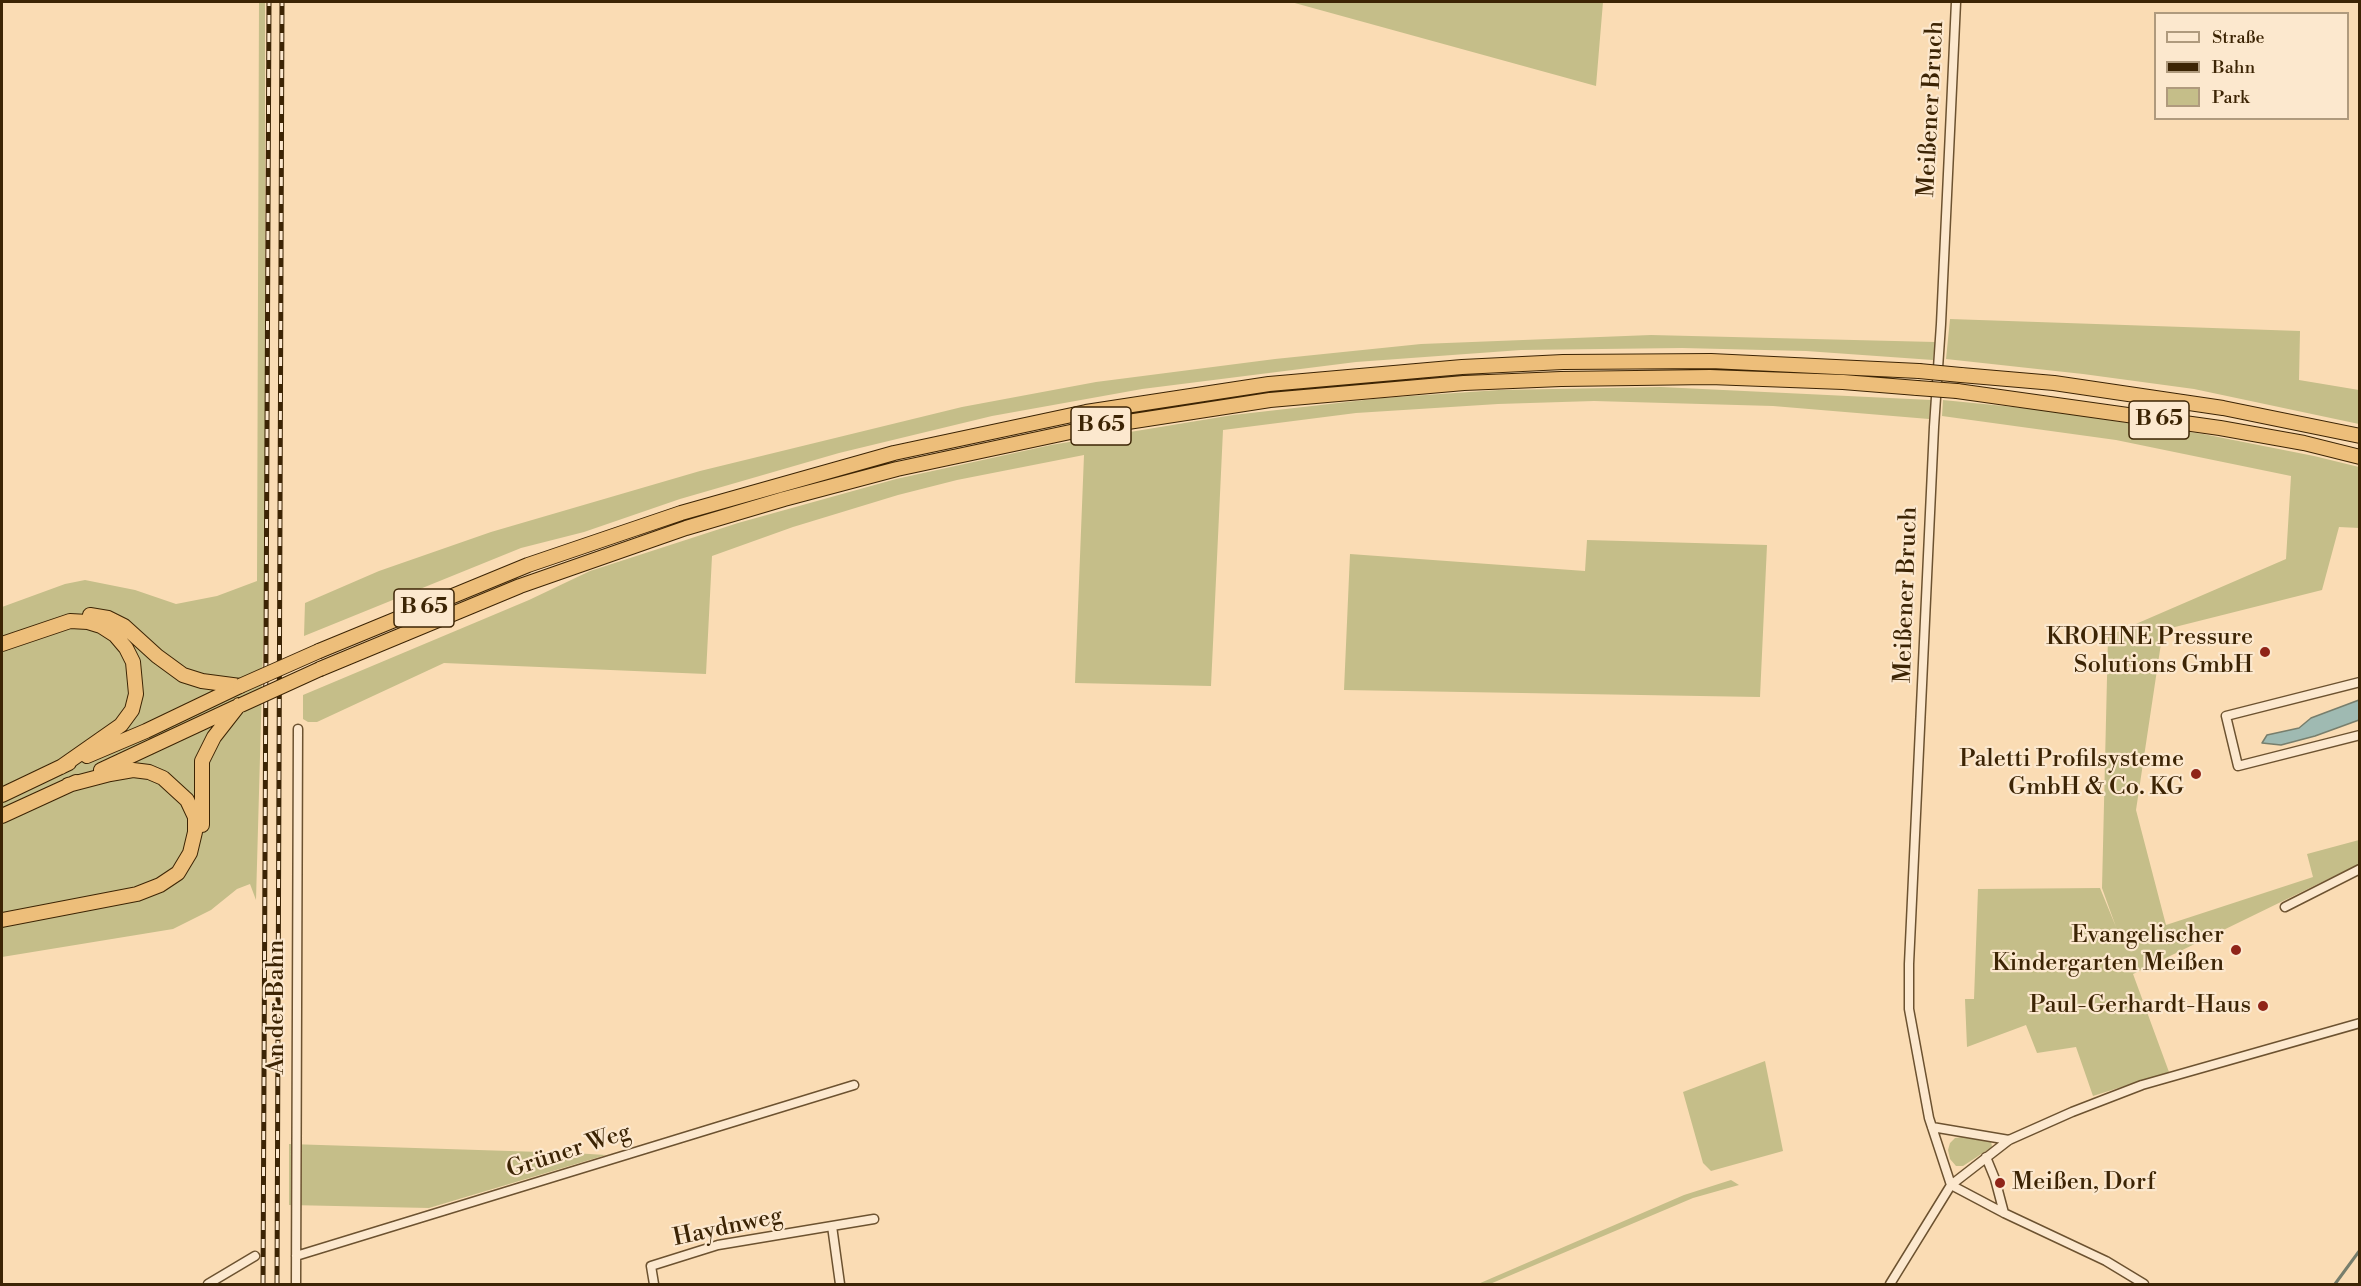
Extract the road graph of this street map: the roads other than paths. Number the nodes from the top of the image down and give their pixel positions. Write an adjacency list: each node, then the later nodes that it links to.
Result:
1 (1956, 2): 21 (street, Meißener Bruch)
2 (2360, 436): 7 (highway, B 65, bridge)
3 (2360, 457): 8 (highway, B 65, bridge)
4 (2, 639): 7 (highway)
5 (2, 644): 11 (highway)
6 (2360, 682): 10 (street)
7 (240, 686): 11 (highway, B 65)
8 (240, 705): 12 (highway, B 65); 18 (highway)
9 (298, 729): 29 (street, An der Bahn)
10 (2360, 735)
11 (61, 767): 13 (highway, B 65)
12 (68, 785): 14 (highway, B 65); 17 (highway)
13 (2, 795)
14 (2, 816)
15 (2360, 869): 16 (street)
16 (2285, 907)
17 (2, 920)
18 (2, 926)
19 (2360, 1023): 22 (street)
20 (854, 1085): 29 (street, Grüner Weg)
21 (1932, 1127): 22 (street); 24 (street, Meißener Bruch)
22 (2009, 1140): 23 (street)
23 (1986, 1157): 24 (street); 25 (street)
24 (1951, 1185): 25 (street); 34 (street)
25 (2004, 1213): 35 (street)
26 (874, 1219): 27 (street, Haydnweg)
27 (832, 1226): 32 (street, Haydnweg); 33 (street)
28 (255, 1256): 30 (street)
29 (296, 1256): 31 (street, An der Bahn)
30 (208, 1284)
31 (296, 1284)
32 (654, 1284)
33 (840, 1284)
34 (1890, 1284)
35 (2144, 1284)

